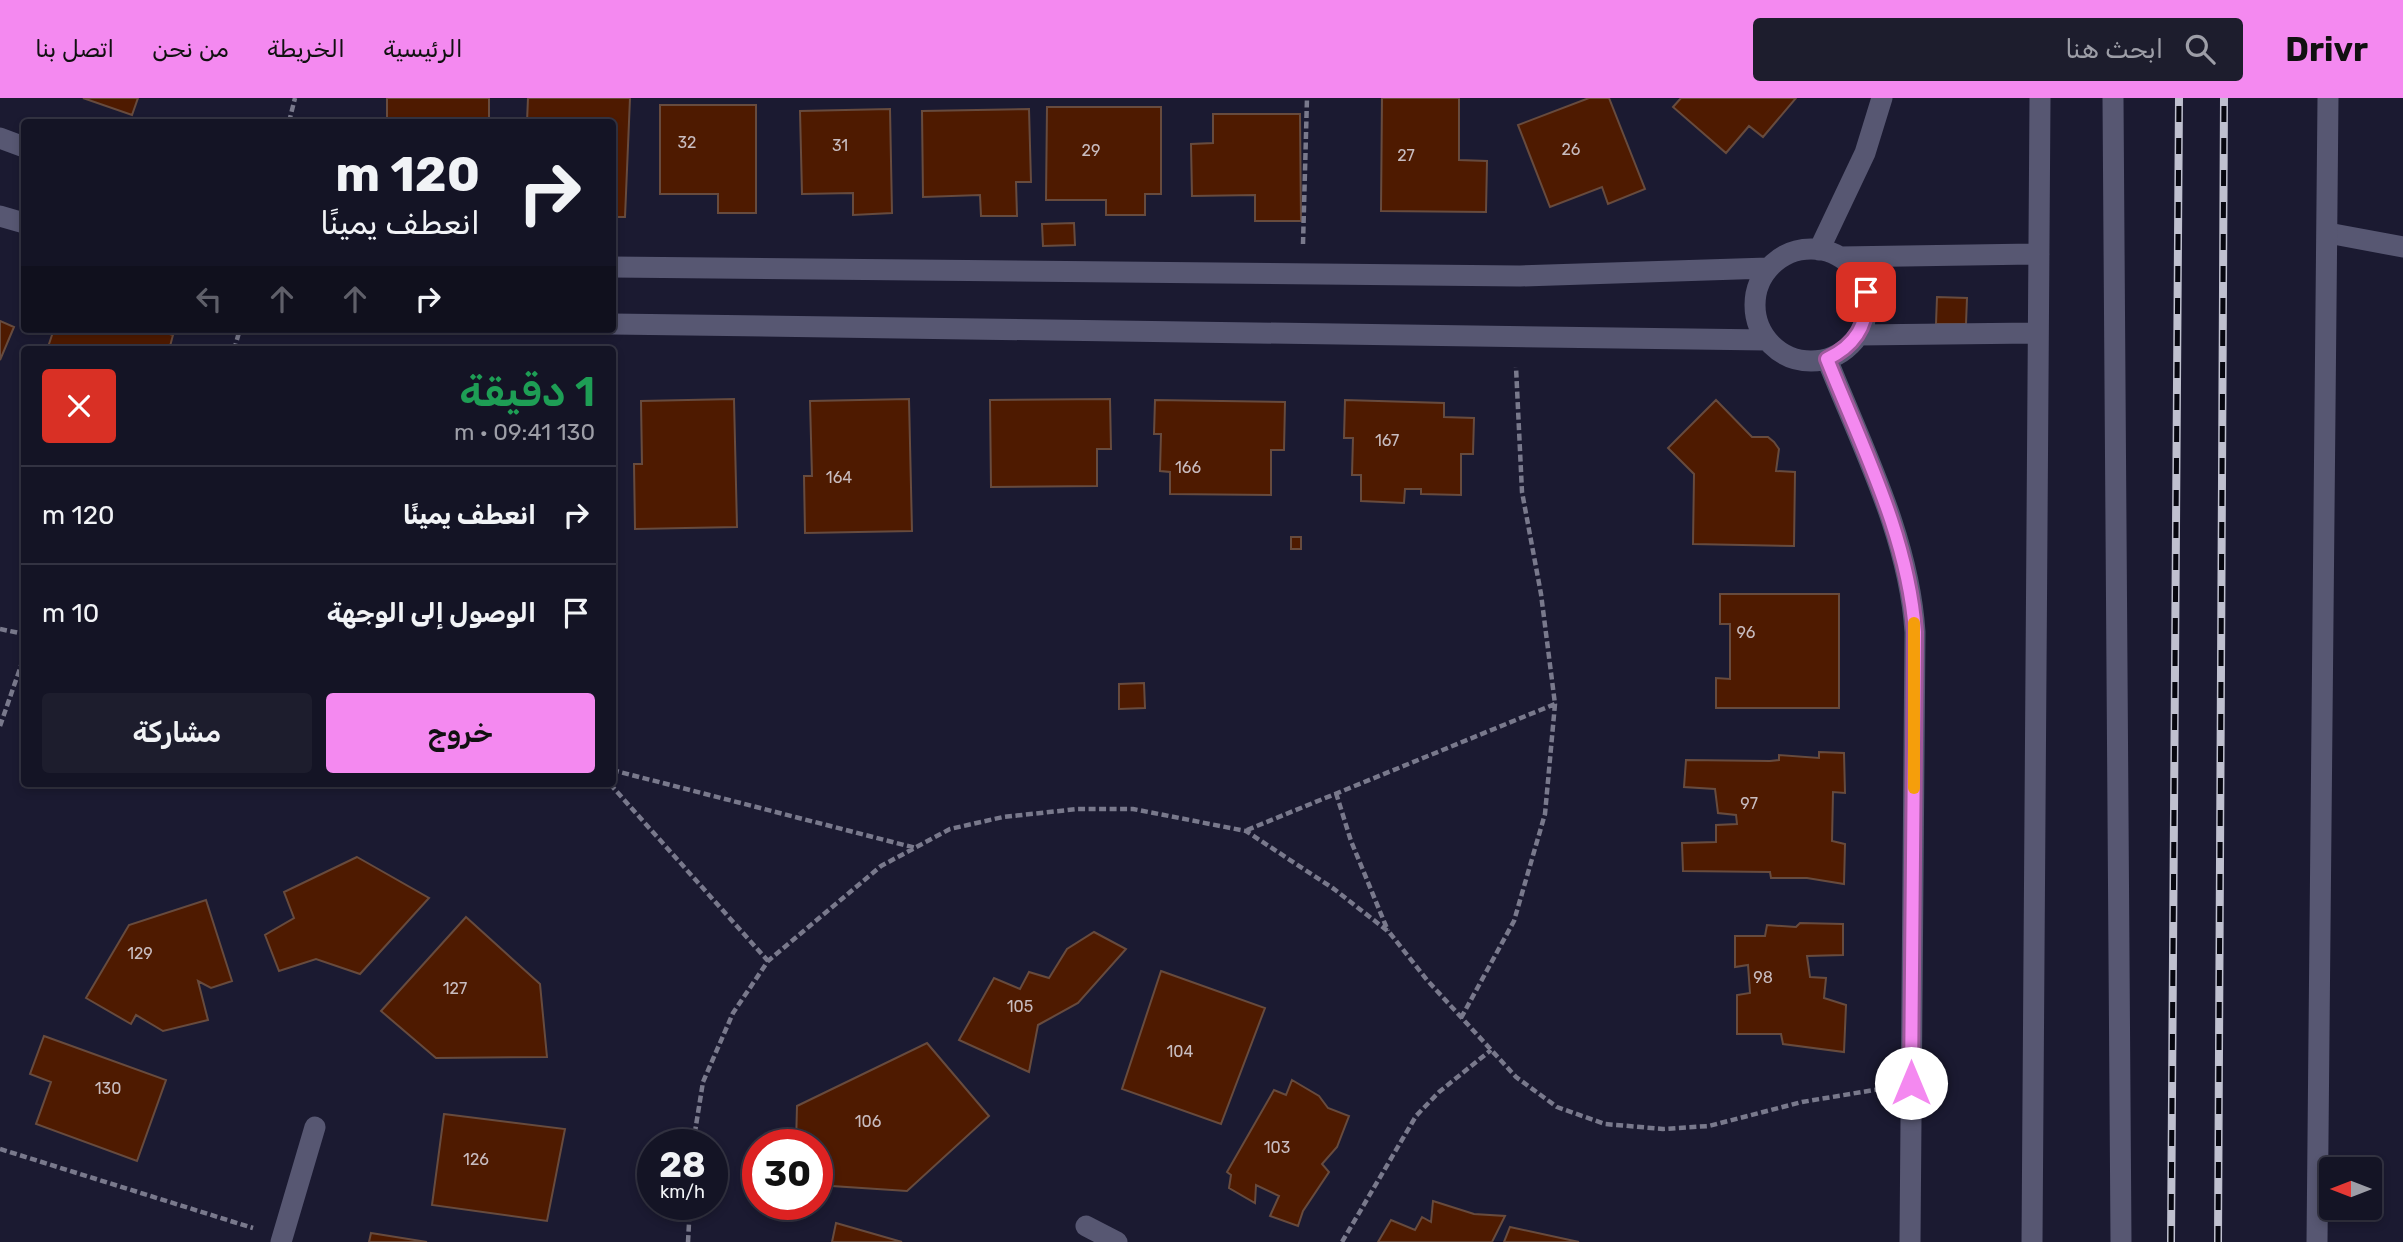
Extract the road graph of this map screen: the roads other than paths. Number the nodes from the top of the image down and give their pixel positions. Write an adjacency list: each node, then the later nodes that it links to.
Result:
1 (1882, 98): 11 (street)
2 (2040, 98): 12 (street)
3 (2113, 98): 27 (street)
4 (2328, 98): 9 (street)
5 (0, 138): 6 (street)
6 (21, 146)
7 (0, 216): 8 (street)
8 (21, 222)
9 (2328, 233): 10 (street); 28 (street)
10 (2403, 247)
11 (1819, 250): 13 (street); 15 (street)
12 (2039, 254): 13 (street); 17 (street)
13 (1840, 257): 18 (street)
14 (616, 267): 15 (street)
15 (1768, 268): 19 (street)
16 (616, 324): 19 (street)
17 (2037, 333): 18 (street); 26 (street)
18 (1859, 335): 20 (street)
19 (1767, 340): 20 (street)
20 (1827, 359): 25 (street)
21 (315, 1127): 23 (street)
22 (1086, 1226): 24 (street)
23 (282, 1240)
24 (1117, 1242)
25 (1910, 1242)
26 (2032, 1242)
27 (2121, 1242)
28 (2317, 1242)

